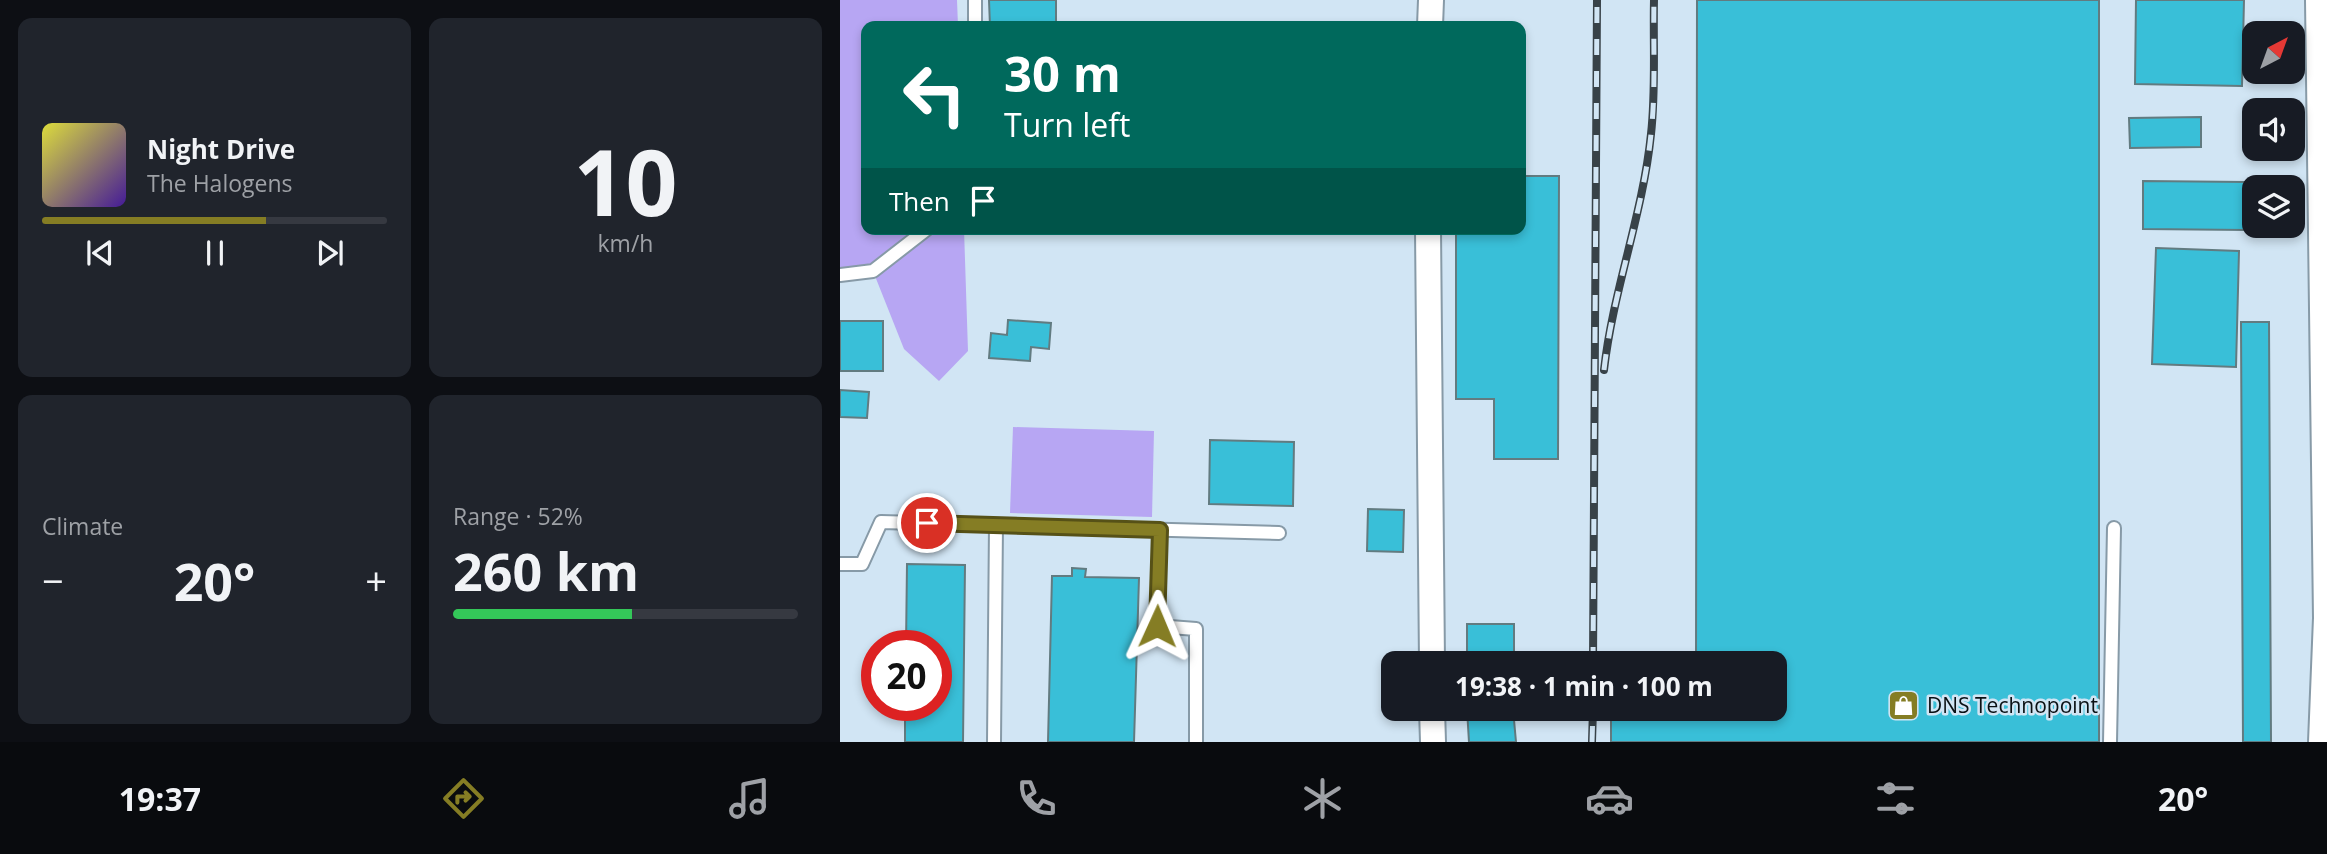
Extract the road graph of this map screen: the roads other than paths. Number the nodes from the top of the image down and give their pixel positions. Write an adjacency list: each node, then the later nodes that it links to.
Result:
1 (975, 0): 4 (lane)
2 (1431, 0): 5 (street)
3 (2318, 0): 9 (street)
4 (975, 21)
5 (1430, 21)
6 (919, 235): 8 (lane)
7 (1429, 235): 15 (street)
8 (840, 275)
9 (2325, 375): 21 (street)
10 (996, 525): 12 (lane); 14 (lane); 17 (lane)
11 (2114, 528): 20 (lane)
12 (1160, 530): 13 (lane); 18 (lane)
13 (1279, 533)
14 (840, 564)
15 (1432, 651)
16 (1432, 721): 19 (street)
17 (993, 742)
18 (1196, 742)
19 (1433, 742)
20 (2110, 742)
21 (2321, 742)

